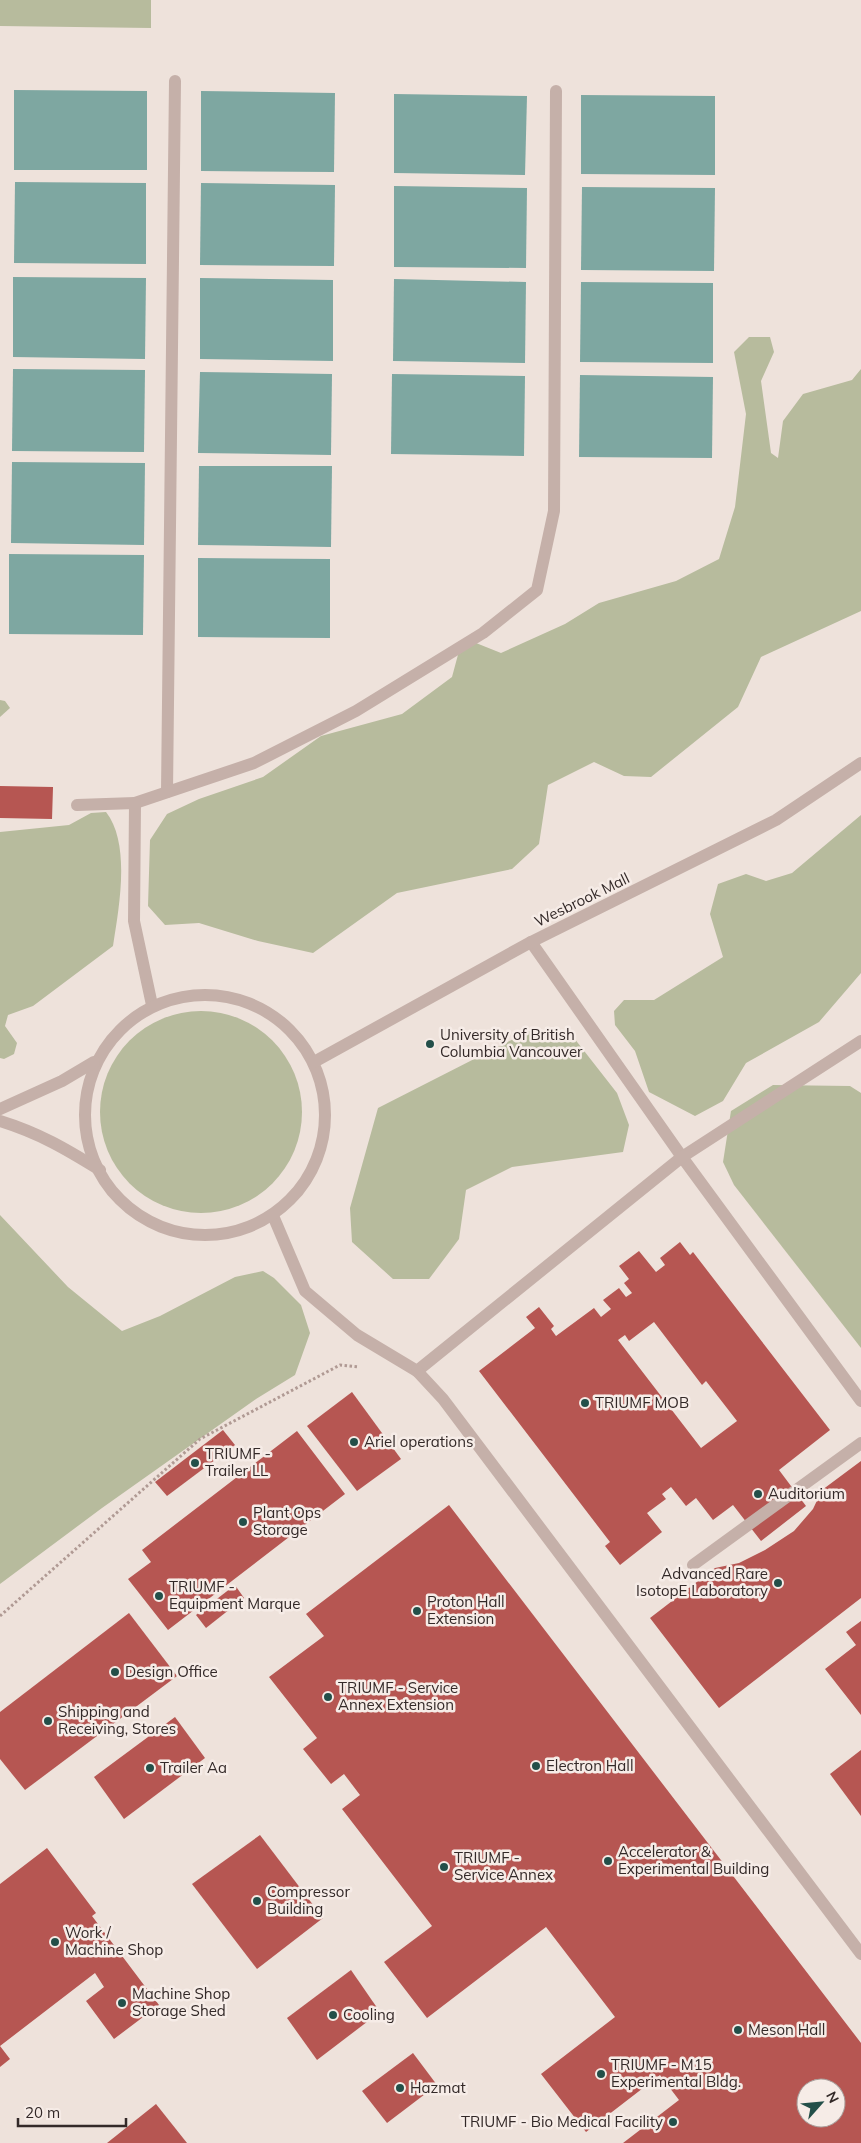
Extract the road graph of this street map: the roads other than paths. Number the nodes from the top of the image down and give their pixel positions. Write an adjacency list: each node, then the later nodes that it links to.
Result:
1 (175, 81): 4 (street)
2 (556, 92): 4 (street)
3 (861, 763): 7 (street, Wesbrook Mall)
4 (167, 792): 5 (street)
5 (136, 803): 6 (street); 8 (street)
6 (77, 805)
7 (531, 942): 11 (street, Wesbrook Mall); 14 (street)
8 (152, 1005): 10 (street); 11 (street)
9 (861, 1041): 14 (street)
10 (94, 1062): 12 (street); 15 (street)
11 (314, 1062): 16 (street)
12 (0, 1109)
13 (0, 1120): 15 (street)
14 (682, 1157): 17 (street); 18 (street)
15 (100, 1170): 16 (street)
16 (274, 1218): 17 (street)
17 (417, 1371): 21 (street)
18 (861, 1401)
19 (861, 1443): 20 (street)
20 (694, 1565)
21 (861, 1954)

